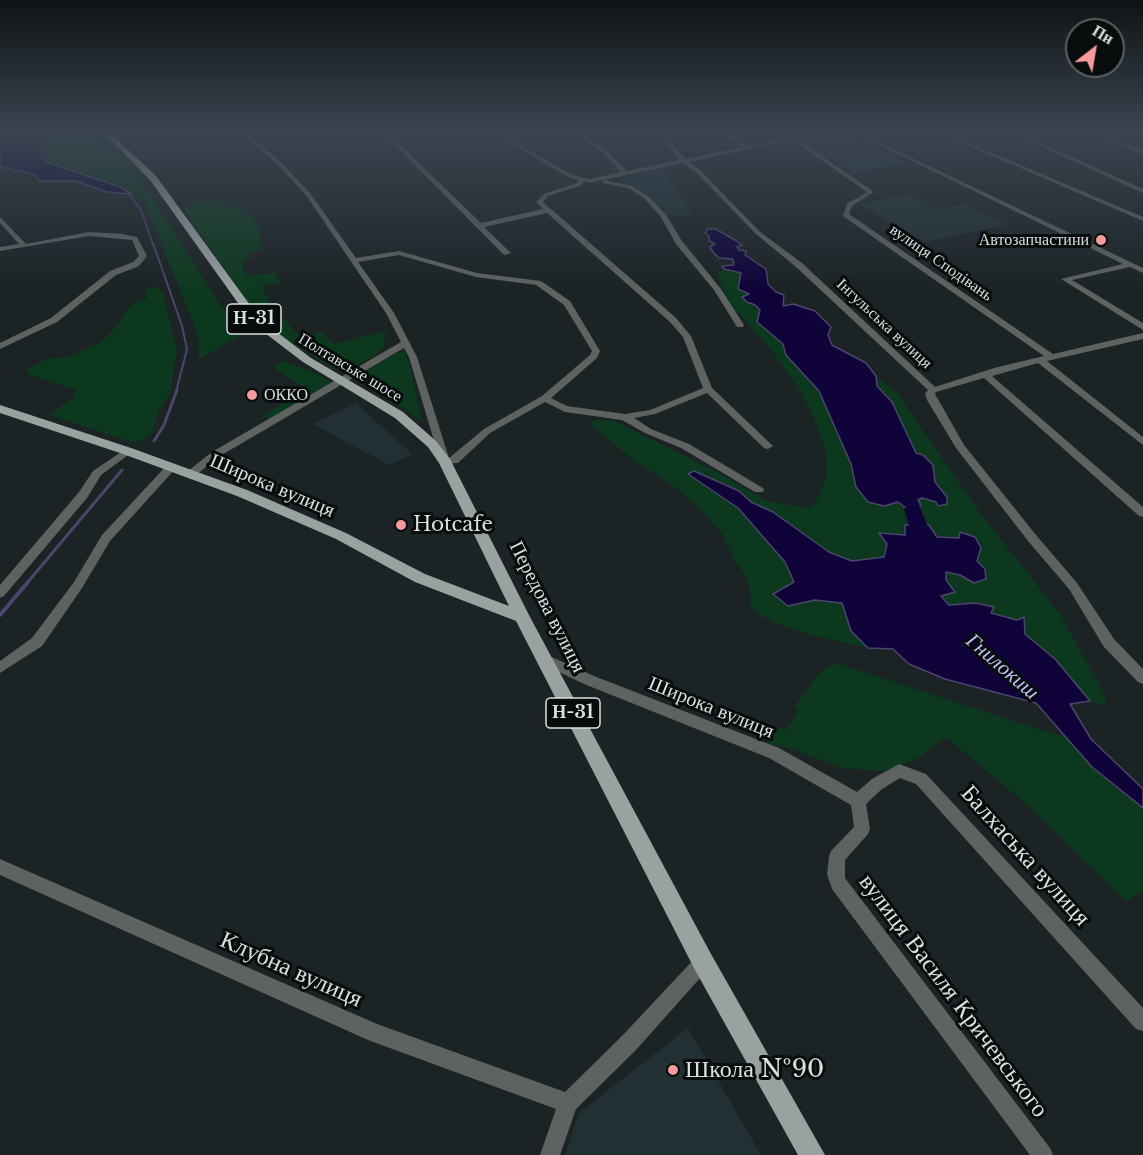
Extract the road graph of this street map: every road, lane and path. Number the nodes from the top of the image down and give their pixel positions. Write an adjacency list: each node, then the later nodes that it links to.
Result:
1 (158, 185): 28 (main road, Полтавське шосе / Н-31)
2 (299, 185): 17 (street, Передова вулиця)
3 (437, 185): 13 (street)
4 (578, 185): 10 (street)
5 (625, 185): 20 (street)
6 (711, 185): 30 (street, Інгульська вулиця)
7 (862, 185): 25 (street, вулиця Сподівань)
8 (966, 185): 18 (street)
9 (1064, 185): 12 (street)
10 (545, 211): 13 (street); 29 (street)
11 (0, 219): 14 (street)
12 (1143, 219)
13 (478, 226): 16 (street)
14 (24, 246): 15 (street); 24 (street)
15 (0, 249)
16 (507, 253)
17 (355, 260): 23 (street, Передова вулиця); 31 (street)
18 (1130, 265): 19 (street); 21 (street)
19 (1143, 272)
20 (741, 325)
21 (1143, 327)
22 (1143, 336): 25 (street)
23 (406, 343): 28 (street); 37 (street, Передова вулиця)
24 (0, 346)
25 (1051, 357): 26 (street)
26 (1040, 360): 27 (street); 34 (street)
27 (986, 375): 30 (street); 41 (street)
28 (343, 380): 37 (main road, Полтавське шосе / Н-31); 39 (street)
29 (708, 389): 33 (street); 35 (street)
30 (933, 390): 46 (street, Інгульська вулиця)
31 (545, 398): 33 (street); 37 (street)
32 (0, 409): 36 (main road, Широка вулиця)
33 (625, 417): 40 (street)
34 (1143, 442)
35 (768, 446)
36 (127, 451): 38 (main road, Широка вулиця); 42 (street)
37 (446, 462): 43 (main road, Передова вулиця / Н-31)
38 (172, 466): 39 (main road, Широка вулиця); 45 (street)
39 (192, 473): 43 (main road, Широка вулиця)
40 (759, 490)
41 (1143, 513)
42 (0, 592)
43 (522, 617): 44 (main road, Передова вулиця / Н-31)
44 (545, 659): 47 (street, Широка вулиця); 49 (main road, Передова вулиця / Н-31)
45 (0, 668)
46 (1143, 678)
47 (858, 801): 50 (street, Балхаська вулиця); 54 (street, вулиця Василя Кричевського)
48 (0, 867): 51 (street, Клубна вулиця)
49 (703, 962): 51 (street); 53 (main road, Передова вулиця / Н-31)
50 (1143, 1022)
51 (568, 1103): 52 (street)
52 (550, 1155)
53 (812, 1155)
54 (1043, 1155)

